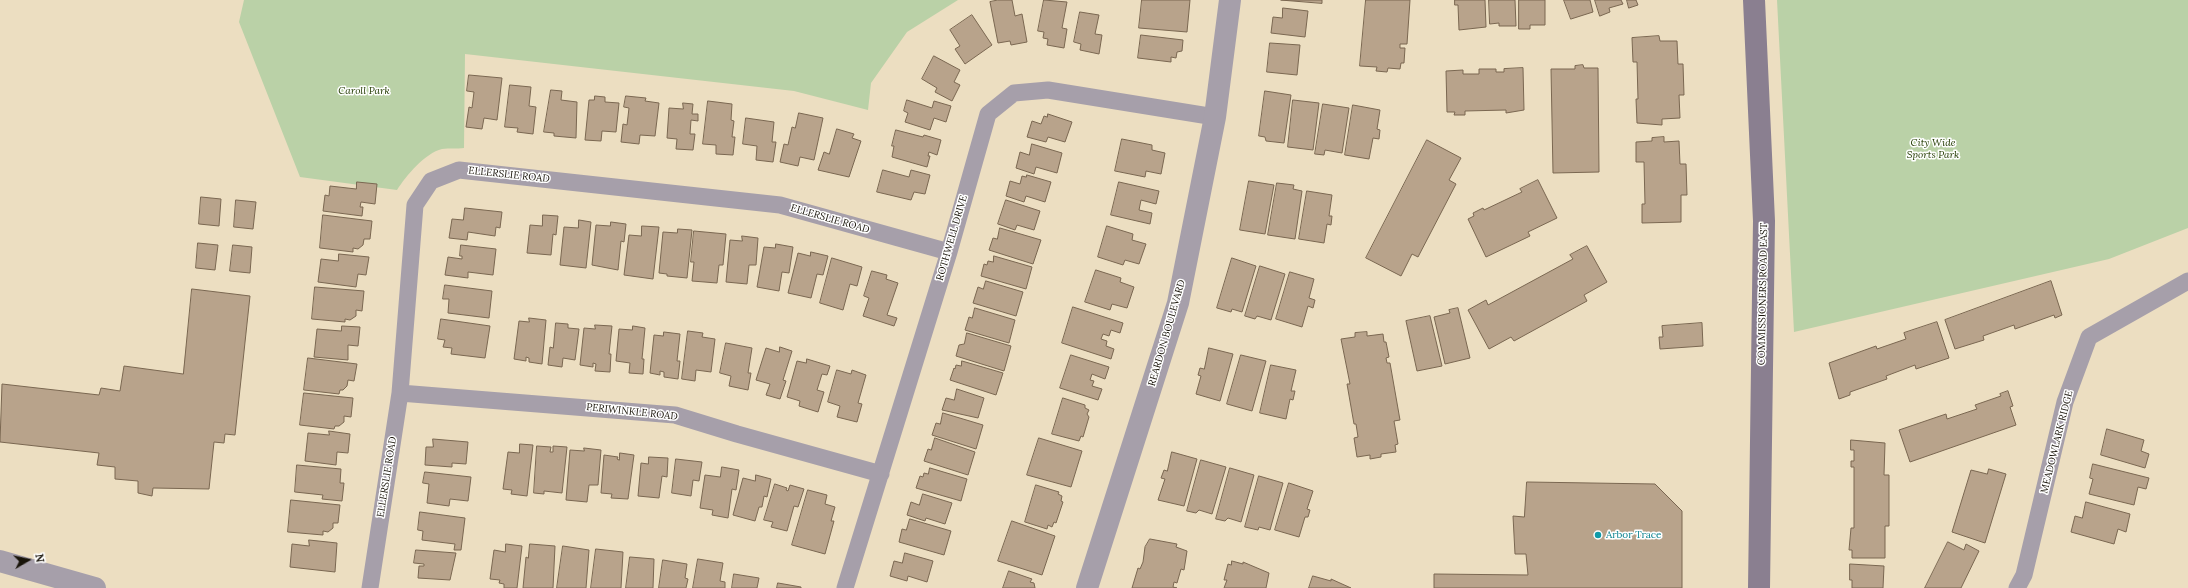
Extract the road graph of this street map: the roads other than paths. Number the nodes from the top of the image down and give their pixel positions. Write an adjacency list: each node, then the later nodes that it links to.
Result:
1 (1230, 0): 3 (street, REARDON BOULEVARD)
2 (1754, 0): 13 (main road, COMMISSIONERS ROAD EAST)
3 (1215, 117): 4 (street, ROTHWELL DRIVE); 12 (street, REARDON BOULEVARD)
4 (949, 252): 6 (street, ELLERSLIE ROAD); 7 (street, ROTHWELL DRIVE)
5 (2188, 281): 14 (street, MEADOWLARK RIDGE)
6 (400, 393): 7 (street, PERIWINKLE ROAD); 10 (street, ELLERSLIE ROAD)
7 (880, 474): 11 (street, ROTHWELL DRIVE)
8 (0, 561): 9 (street)
9 (95, 588)
10 (370, 588)
11 (846, 588)
12 (1087, 588)
13 (1759, 588)
14 (2017, 588)

